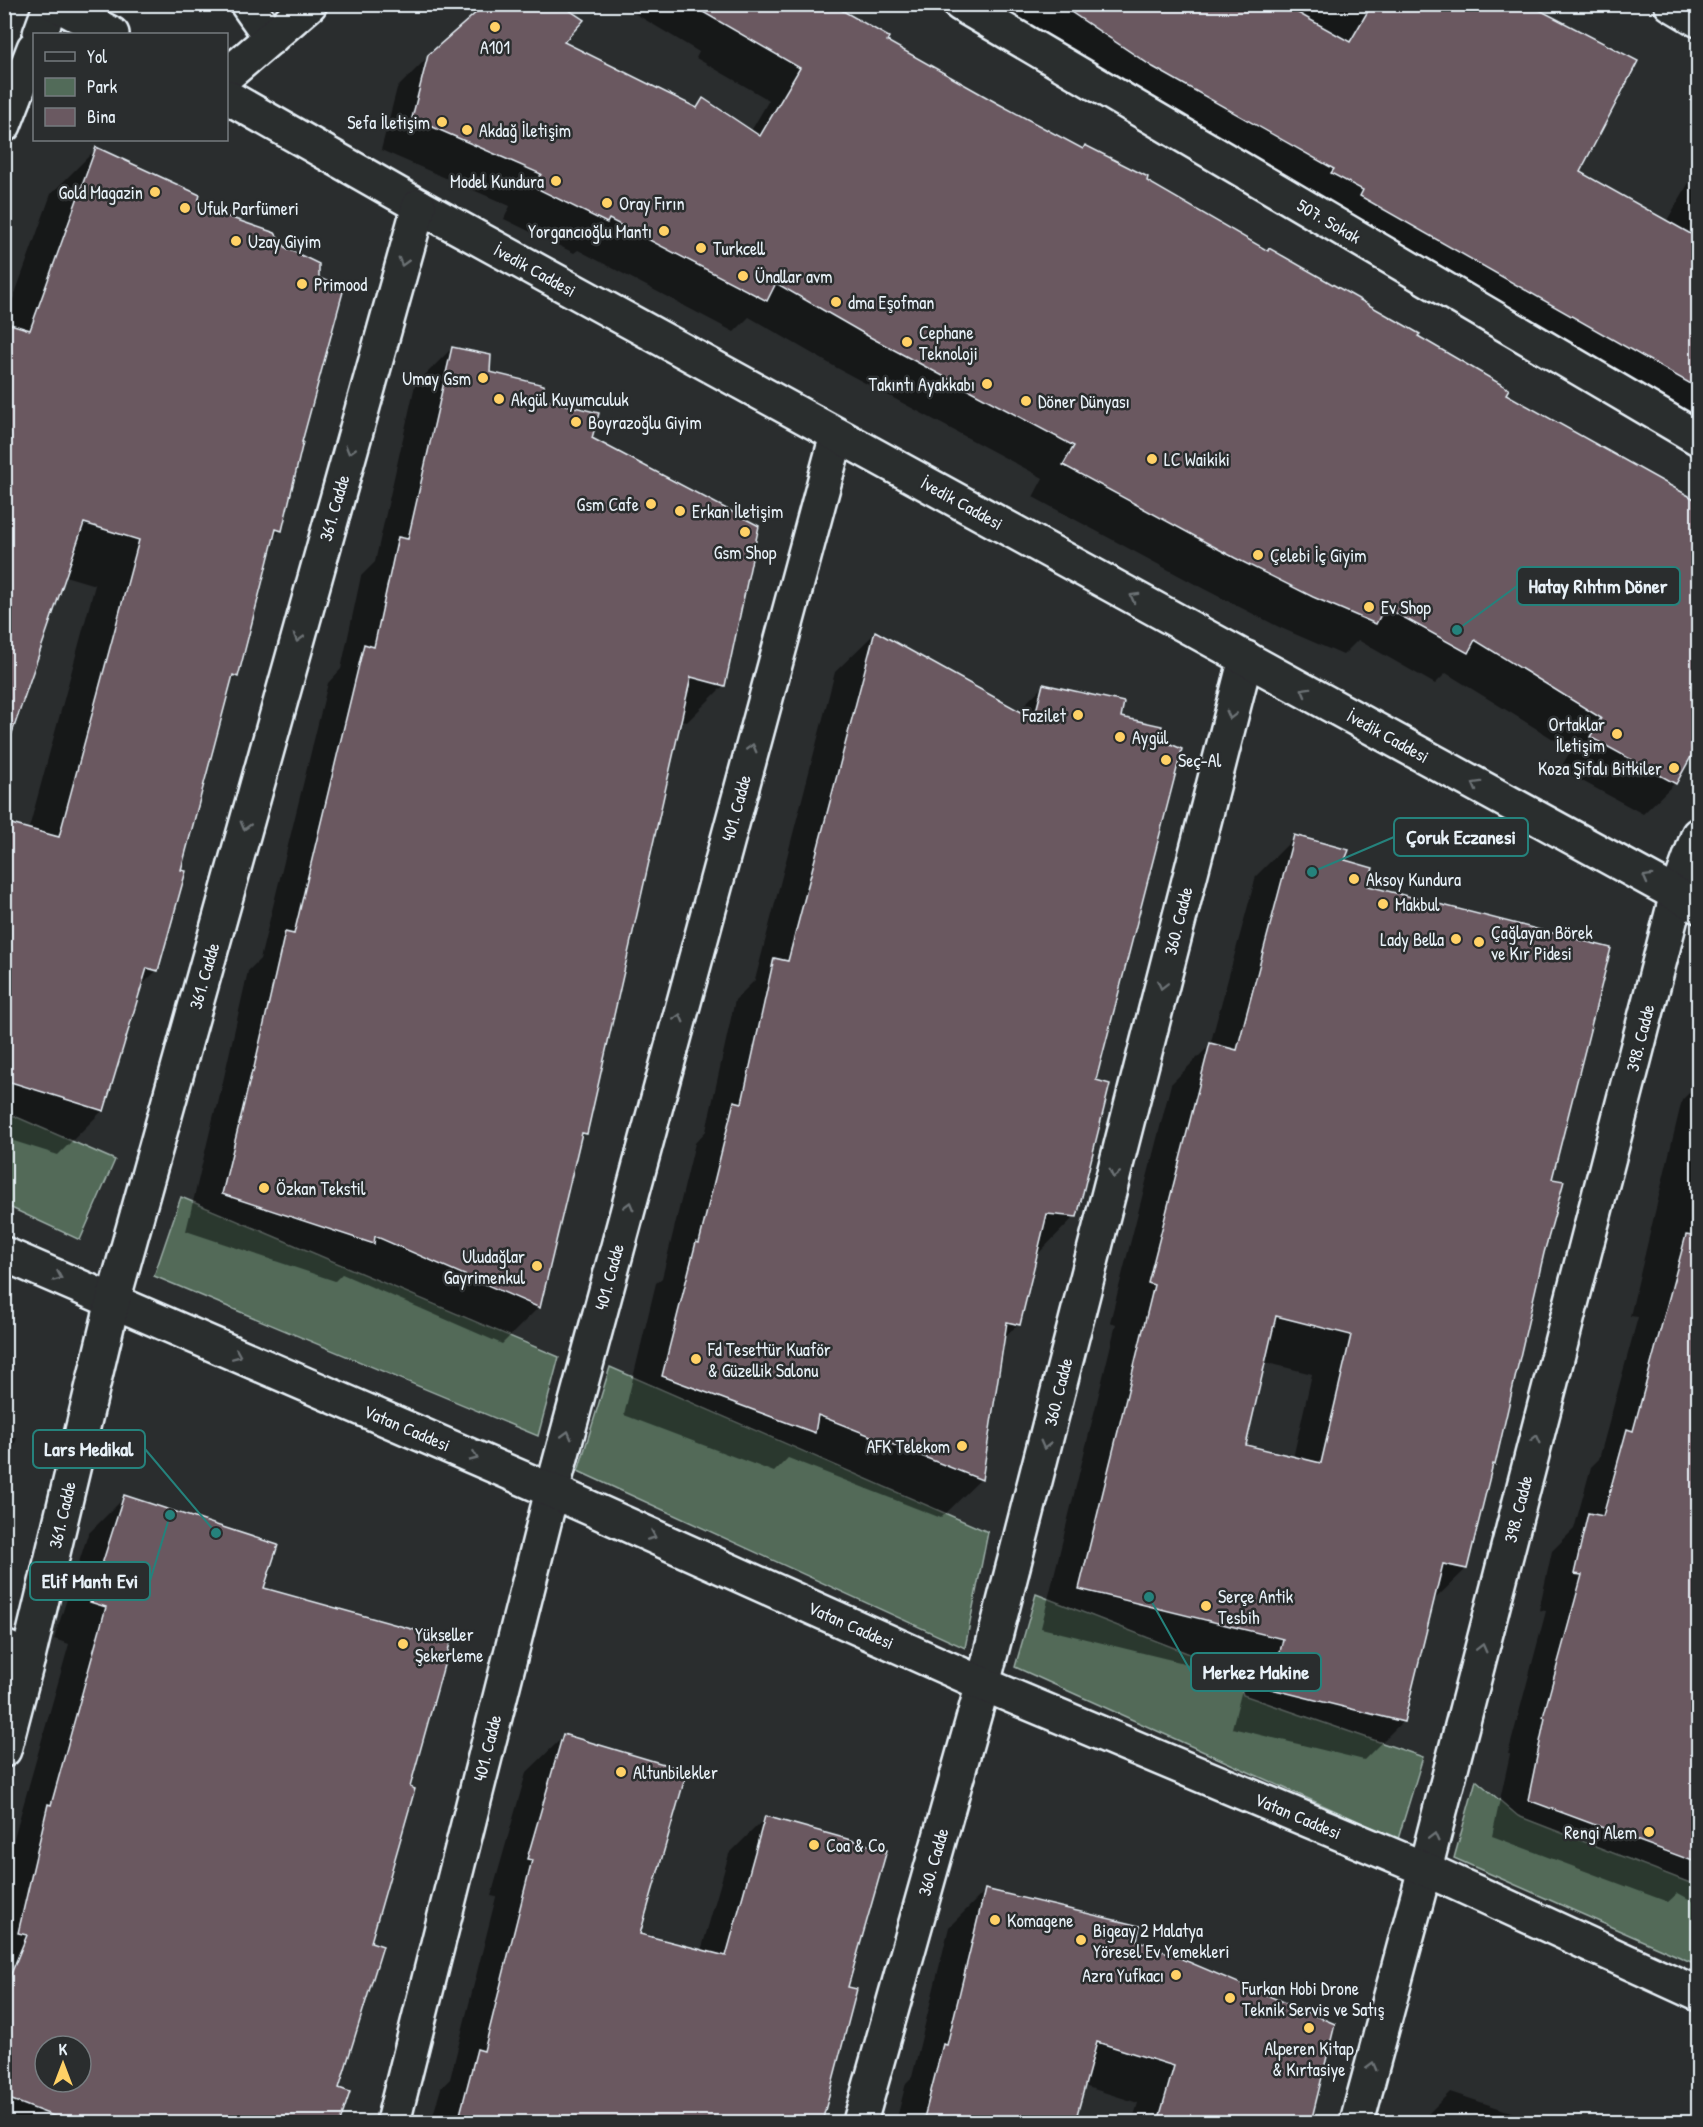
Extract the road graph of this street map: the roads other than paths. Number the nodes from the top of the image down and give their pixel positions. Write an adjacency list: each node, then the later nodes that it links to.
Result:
1 (51, 4): 8 (street)
2 (56, 4): 9 (street)
3 (247, 4): 10 (street)
4 (310, 4): 10 (street)
5 (960, 4): 17 (street, 507. Sokak)
6 (1671, 4): 7 (street)
7 (1698, 20)
8 (40, 33)
9 (110, 33)
10 (271, 38): 12 (street)
11 (33, 51): 14 (street)
12 (228, 74)
13 (228, 97): 15 (street, İvedik Caddesi)
14 (4, 125)
15 (418, 206): 16 (street, İvedik Caddesi); 22 (street, 361. Cadde, one-way to 22)
16 (837, 435): 18 (street, İvedik Caddesi, one-way to 16); 23 (street, 401. Cadde, one-way to 16)
17 (1698, 438)
18 (1246, 658): 20 (street, İvedik Caddesi, one-way to 18); 25 (street, 360. Cadde, one-way to 25)
19 (1698, 835): 20 (street, 398. Cadde)
20 (1688, 900): 27 (street, 398. Cadde, one-way to 20)
21 (4, 1254): 22 (street, Vatan Caddesi, one-way to 22)
22 (113, 1301): 23 (street, Vatan Caddesi, one-way to 23); 24 (street, 361. Cadde)
23 (552, 1491): 25 (street, Vatan Caddesi, one-way to 25); 29 (street, 401. Cadde)
24 (16, 1652): 26 (street, 361. Cadde)
25 (983, 1684): 27 (street, Vatan Caddesi); 30 (street, 360. Cadde)
26 (4, 1750)
27 (1425, 1869): 28 (street, Vatan Caddesi); 31 (street, 398. Cadde, one-way to 27)
28 (1698, 1994)
29 (393, 2122)
30 (860, 2122)
31 (1357, 2122)

